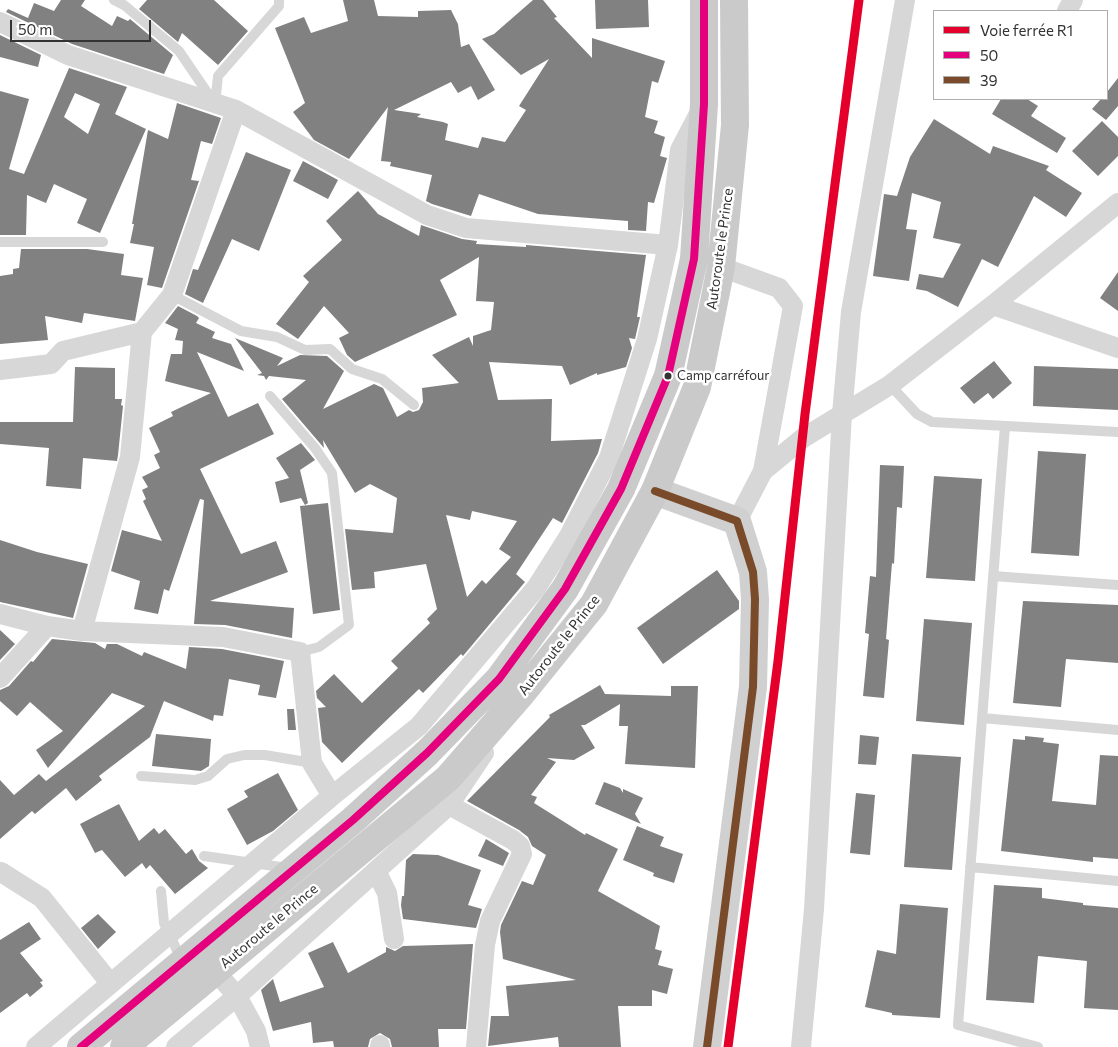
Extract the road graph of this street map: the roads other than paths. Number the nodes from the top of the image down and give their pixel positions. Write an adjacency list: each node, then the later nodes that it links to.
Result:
1 (114, 0): 7 (lane)
2 (279, 0): 7 (lane)
3 (704, 0): 8 (main road, Autoroute le Prince)
4 (734, 0): 14 (main road, Autoroute le Prince)
5 (905, 0): 23 (street)
6 (0, 22): 7 (street)
7 (215, 104): 9 (street)
8 (704, 104): 13 (street); 46 (main road, Autoroute le Prince)
9 (236, 110): 13 (street); 15 (street)
10 (1118, 204): 16 (street)
11 (0, 242): 12 (lane)
12 (103, 242)
13 (668, 245): 41 (street)
14 (721, 267): 26 (street); 27 (main road, Autoroute le Prince)
15 (172, 295): 17 (street); 22 (lane)
16 (993, 305): 18 (street); 20 (street)
17 (142, 332): 19 (street); 33 (street)
18 (1118, 348)
19 (0, 370)
20 (890, 385): 23 (street); 24 (lane)
21 (270, 396): 34 (lane)
22 (414, 406)
23 (842, 414): 26 (street); 64 (street)
24 (1005, 426): 25 (lane); 29 (lane)
25 (1118, 432)
26 (763, 471): 28 (street)
27 (655, 491): 28 (street); 36 (main road, Autoroute le Prince)
28 (737, 522): 63 (street)
29 (993, 576): 30 (lane); 37 (lane)
30 (1118, 585)
31 (0, 614): 32 (street)
32 (47, 626): 33 (street); 35 (street)
33 (82, 631): 34 (street)
34 (300, 652): 39 (street)
35 (0, 678)
36 (522, 693): 42 (street); 54 (main road, Autoroute le Prince)
37 (982, 718): 38 (lane); 45 (lane)
38 (1118, 730)
39 (312, 763): 40 (lane); 41 (street)
40 (141, 776)
41 (332, 796): 44 (street)
42 (449, 805): 47 (street); 62 (street)
43 (204, 856): 44 (lane)
44 (253, 863): 46 (lane); 51 (street)
45 (970, 867): 49 (lane); 65 (lane)
46 (294, 868): 53 (main road, Autoroute le Prince)
47 (376, 871): 52 (street); 56 (street)
48 (1, 872): 55 (street)
49 (1118, 881)
50 (161, 891): 51 (lane)
51 (170, 935): 53 (lane); 55 (street)
52 (394, 939)
53 (183, 962): 58 (main road, Autoroute le Prince)
54 (215, 971): 56 (street); 59 (main road, Autoroute le Prince)
55 (110, 983): 57 (street)
56 (237, 996): 60 (street); 61 (street)
57 (36, 1047)
58 (81, 1047)
59 (124, 1047)
60 (176, 1047)
61 (260, 1047)
62 (476, 1047)
63 (707, 1047)
64 (801, 1047)
65 (1038, 1047)

